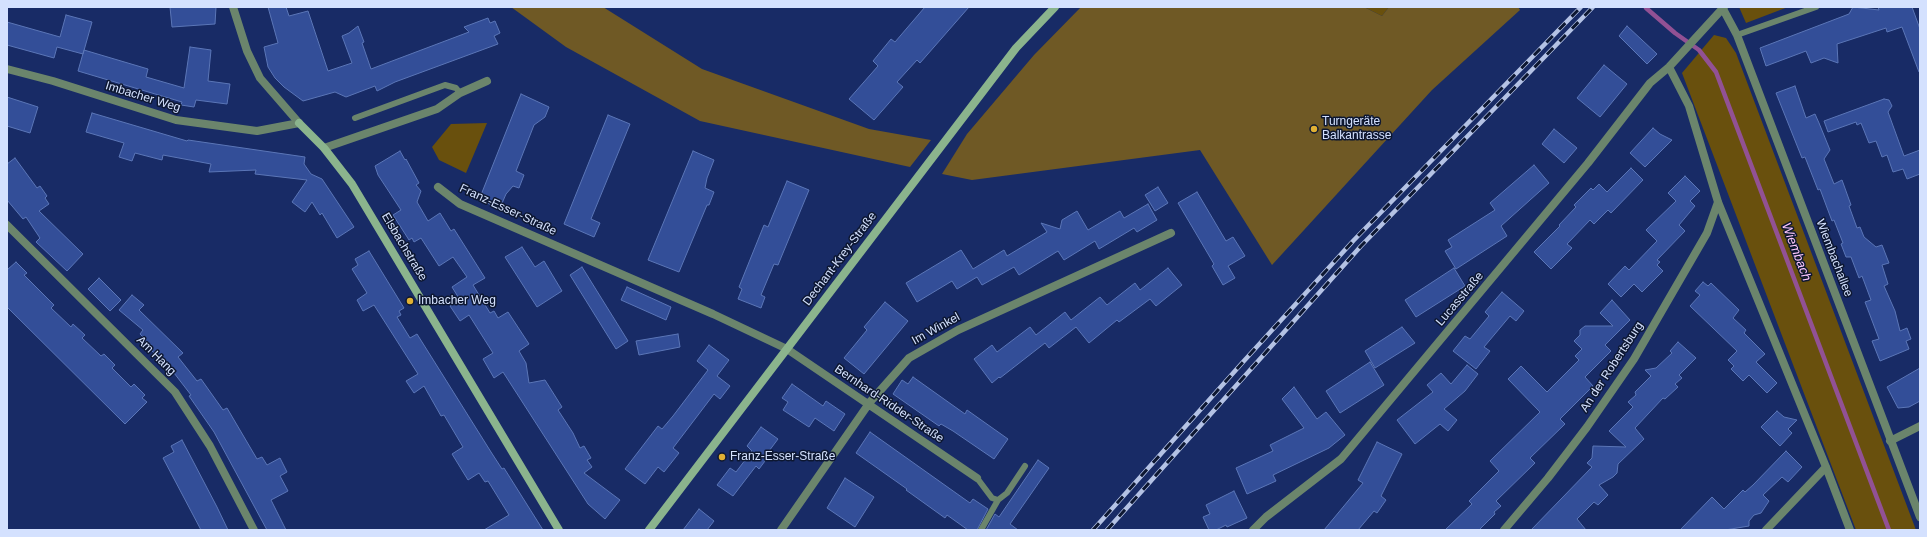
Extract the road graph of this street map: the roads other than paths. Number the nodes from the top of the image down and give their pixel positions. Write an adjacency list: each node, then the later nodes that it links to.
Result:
1 (233, 7): 11 (street, Elsbachstraße)
2 (1055, 7): 17 (street, Dechant-Krey-Straße)
3 (1816, 7): 5 (lane)
4 (1724, 8): 5 (street, Wiembachallee); 6 (street)
5 (1737, 35): 20 (street, Wiembachallee)
6 (1669, 67): 14 (street); 31 (street, Lucasstraße)
7 (7, 69): 11 (street, Imbacher Weg)
8 (487, 81): 9 (street)
9 (460, 93): 10 (lane); 12 (street)
10 (355, 118)
11 (299, 123): 12 (street, Elsbachstraße)
12 (324, 148): 27 (street, Elsbachstraße)
13 (438, 188): 17 (street, Franz-Esser-Straße)
14 (1718, 202): 22 (street); 32 (street, An der Robertsburg)
15 (7, 225): 26 (street, Am Hang)
16 (1171, 233): 18 (street, Im Winkel)
17 (788, 349): 18 (street, Bernhard-Ridder-Straße); 28 (street, Dechant-Krey-Straße)
18 (868, 404): 23 (street, Bernhard-Ridder-Straße); 29 (street, Im Winkel)
19 (1920, 426): 20 (street)
20 (1890, 441): 25 (street, Wiembachallee)
21 (1025, 466): 24 (lane)
22 (1826, 467): 33 (street); 34 (street)
23 (977, 478): 24 (lane)
24 (998, 500): 30 (lane)
25 (1920, 517)
26 (254, 530)
27 (559, 530)
28 (649, 530)
29 (781, 530)
30 (981, 530)
31 (1253, 530)
32 (1504, 530)
33 (1766, 530)
34 (1850, 530)

